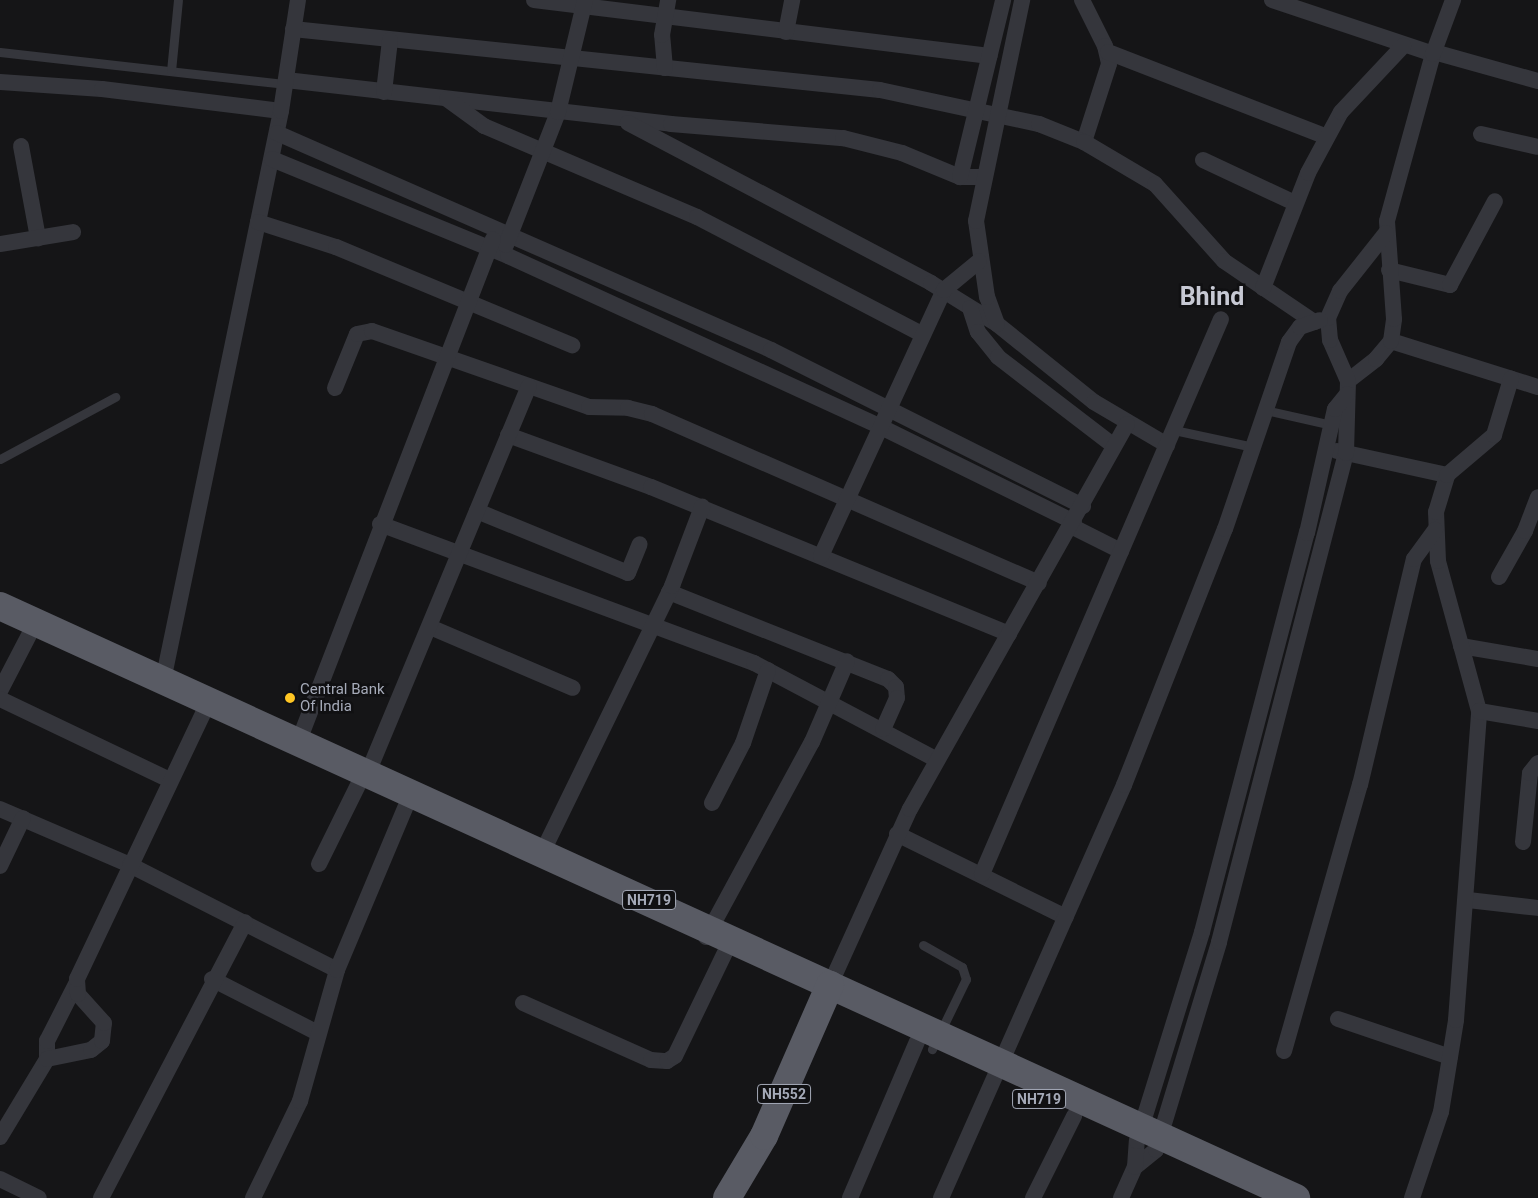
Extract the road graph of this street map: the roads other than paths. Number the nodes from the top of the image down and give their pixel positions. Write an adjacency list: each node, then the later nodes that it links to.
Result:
1 (178, 0): 23 (lane)
2 (298, 0): 13 (street)
3 (534, 0): 10 (street)
4 (792, 0): 14 (street)
5 (1003, 0): 12 (street)
6 (1022, 0): 12 (street)
7 (1082, 0): 18 (street)
8 (1453, 0): 19 (street)
9 (1274, 1): 16 (street)
10 (585, 2): 11 (street); 21 (street)
11 (667, 8): 14 (street); 22 (street)
12 (1007, 28): 20 (street); 29 (street)
13 (293, 29): 15 (street); 26 (street)
14 (786, 32): 20 (street)
15 (390, 40): 21 (street); 27 (street)
16 (1403, 46): 19 (street); 35 (street)
17 (0, 52): 23 (lane)
18 (1108, 52): 35 (street); 36 (street)
19 (1433, 53): 24 (street); 48 (street)
20 (990, 56): 29 (street)
21 (573, 59): 22 (street); 31 (street)
22 (665, 68): 29 (street)
23 (171, 72): 26 (lane)
24 (1538, 81)
25 (0, 82): 30 (street)
26 (286, 82): 27 (street); 30 (street)
27 (384, 92): 28 (street)
28 (447, 99): 31 (street); 39 (street)
29 (989, 111): 36 (street); 42 (street); 42 (street)
30 (282, 112): 33 (street)
31 (558, 112): 32 (street); 39 (street)
32 (620, 119): 42 (street); 55 (street)
33 (277, 133): 40 (street); 46 (street)
34 (1481, 134): 38 (street)
35 (1327, 137): 44 (street)
36 (1084, 142): 54 (street)
37 (21, 146): 49 (street)
38 (1538, 147)
39 (541, 149): 46 (street); 60 (street)
40 (272, 159): 45 (street); 51 (street)
41 (1203, 160): 44 (street)
42 (973, 177): 52 (street)
43 (1495, 201): 53 (street)
44 (1295, 203): 54 (street)
45 (258, 222): 56 (street); 109 (street)
46 (503, 231): 51 (street); 71 (street)
47 (73, 232): 49 (street)
48 (1386, 233): 53 (street); 59 (street)
49 (38, 238): 50 (street)
50 (0, 244)
51 (496, 251): 56 (street); 74 (street)
52 (979, 261): 55 (street); 57 (street)
53 (1389, 270): 61 (street)
54 (1263, 288): 59 (street)
55 (944, 290): 57 (street); 60 (street)
56 (467, 301): 62 (street); 63 (street)
57 (982, 315): 69 (street); 69 (street)
58 (1221, 319): 75 (street)
59 (1321, 320): 66 (street); 72 (street)
60 (922, 334): 71 (street)
61 (1391, 341): 64 (street); 66 (street)
62 (572, 345)
63 (446, 358): 65 (street); 68 (street); 89 (street)
64 (1510, 379): 67 (street); 83 (street)
65 (529, 386): 76 (street); 85 (street)
66 (1347, 387): 73 (street); 80 (street)
67 (1538, 387)
68 (335, 388)
69 (1065, 393): 77 (street); 77 (street)
70 (115, 397): 82 (lane)
71 (889, 410): 74 (street); 86 (street)
72 (1265, 410): 73 (lane); 78 (street)
73 (1332, 425): 79 (street)
74 (881, 427): 85 (street); 90 (street)
75 (1174, 430): 78 (lane); 81 (street)
76 (508, 435): 87 (street); 88 (street)
77 (1120, 435): 81 (street); 86 (street)
78 (1253, 446): 136 (street)
79 (1327, 449): 80 (street); 154 (street)
80 (1346, 453): 83 (street); 154 (street)
81 (1163, 454): 93 (street)
82 (0, 459)
83 (1447, 475): 91 (street)
84 (1538, 496): 96 (street)
85 (846, 499): 95 (street); 97 (street)
86 (1083, 506): 90 (street)
87 (702, 507): 95 (street); 98 (street)
88 (477, 511): 92 (street); 94 (street)
89 (380, 524): 94 (street); 118 (street)
90 (1073, 524): 93 (street); 97 (street)
91 (1435, 530): 105 (street); 148 (street)
92 (640, 544)
93 (1122, 551): 133 (street)
94 (459, 553): 101 (street); 102 (street)
95 (821, 556): 103 (street)
96 (1499, 577)
97 (1040, 583): 103 (street)
98 (669, 592): 102 (street); 107 (street)
99 (0, 606): 109 (highway, NH719)
100 (0, 621): 104 (highway, NH719)
101 (430, 626): 110 (street); 122 (street)
102 (651, 628): 108 (street); 129 (street)
103 (1009, 634): 119 (street)
104 (29, 635): 111 (street); 114 (highway, NH719)
105 (1461, 646): 106 (street); 115 (street)
106 (1538, 659)
107 (847, 661): 113 (street); 117 (street)
108 (768, 670): 113 (street); 124 (street)
109 (163, 680): 114 (highway, NH719)
110 (573, 688)
111 (0, 691)
112 (0, 699): 121 (street)
113 (832, 701): 117 (street); 138 (street)
114 (206, 708): 118 (highway, NH719); 121 (street); 122 (highway, NH719)
115 (1479, 711): 116 (street); 134 (street)
116 (1538, 721)
117 (883, 729): 119 (street)
118 (298, 742): 122 (highway, NH719)
119 (937, 760): 127 (street)
120 (1538, 763): 128 (street)
121 (170, 780): 130 (street)
122 (362, 780): 123 (highway, NH719); 131 (street)
123 (408, 800): 129 (highway, NH719); 138 (highway, NH719); 140 (street)
124 (712, 803)
125 (0, 809): 126 (street)
126 (23, 818): 130 (street); 132 (street)
127 (897, 834): 133 (street); 143 (street)
128 (1523, 842)
129 (543, 851): 138 (highway, NH719)
130 (130, 864): 137 (street); 142 (street)
131 (319, 864)
132 (0, 866)
133 (982, 874): 136 (street)
134 (1468, 900): 135 (street); 149 (street)
135 (1538, 908)
136 (1066, 917): 151 (street)
137 (245, 922): 140 (street); 141 (street)
138 (718, 940): 143 (highway, NH719); 144 (street)
139 (923, 945): 147 (lane)
140 (337, 970): 146 (street)
141 (212, 979): 146 (street); 158 (street)
142 (76, 984): 150 (street); 150 (street)
143 (827, 993): 147 (highway, NH719); 160 (highway, NH552)
144 (523, 1003)
145 (1338, 1019): 149 (street)
146 (318, 1033): 159 (street)
147 (929, 1042): 151 (highway, NH719); 161 (street)
148 (1284, 1051)
149 (1450, 1057): 156 (street)
150 (47, 1059): 153 (street)
151 (994, 1070): 152 (highway, NH719); 154 (highway, NH719); 162 (street)
152 (1074, 1116): 154 (highway, NH719); 163 (street)
153 (0, 1137)
154 (1146, 1144): 164 (street); 165 (highway, NH719); 166 (highway, NH719)
155 (0, 1179): 157 (street)
156 (1415, 1197)
157 (39, 1198)
158 (101, 1198)
159 (253, 1198)
160 (727, 1198)
161 (850, 1198)
162 (941, 1198)
163 (1033, 1198)
164 (1121, 1198)
165 (1254, 1198)
166 (1296, 1198)

